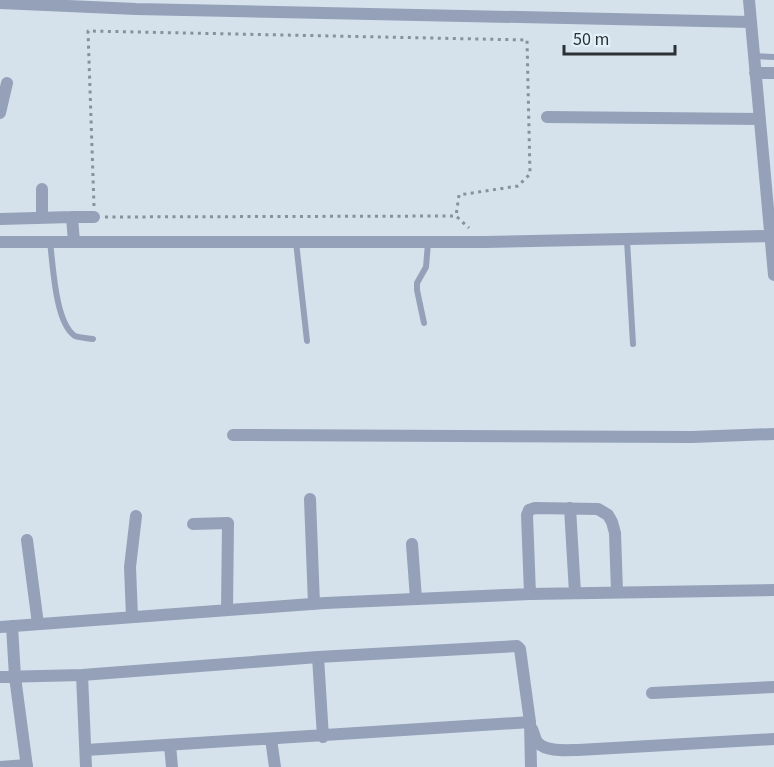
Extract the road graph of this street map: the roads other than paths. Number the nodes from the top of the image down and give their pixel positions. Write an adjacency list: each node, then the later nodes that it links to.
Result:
1 (749, 0): 4 (street)
2 (0, 3): 3 (street)
3 (136, 4): 4 (street)
4 (751, 22): 5 (street)
5 (754, 56): 6 (lane); 7 (street)
6 (774, 57)
7 (755, 73): 8 (street); 12 (street)
8 (774, 73)
9 (7, 83): 10 (street)
10 (0, 113)
11 (547, 117): 12 (street)
12 (760, 119): 13 (street)
13 (769, 177): 19 (street)
14 (42, 189): 16 (street)
15 (94, 217): 17 (street)
16 (42, 218): 17 (street); 18 (street)
17 (72, 218): 24 (street)
18 (0, 219)
19 (770, 236): 20 (street); 26 (street)
20 (627, 240): 25 (street); 30 (lane)
21 (296, 241): 24 (street); 25 (street); 29 (lane)
22 (0, 242): 23 (street)
23 (50, 242): 24 (street); 28 (lane)
24 (74, 242)
25 (428, 242): 27 (lane)
26 (774, 275)
27 (424, 323)
28 (93, 339)
29 (308, 340)
30 (633, 344)
31 (774, 434): 32 (street)
32 (234, 435)
33 (310, 499): 44 (street)
34 (570, 508): 40 (street); 41 (street); 42 (street)
35 (136, 516): 46 (street)
36 (193, 524): 45 (street)
37 (27, 540): 47 (street)
38 (412, 543): 43 (street)
39 (774, 590): 40 (street)
40 (617, 592): 41 (street)
41 (575, 593): 42 (street)
42 (530, 594): 43 (street)
43 (416, 599): 44 (street)
44 (314, 604): 45 (street)
45 (227, 610): 46 (street)
46 (132, 617): 47 (street)
47 (38, 624): 48 (street)
48 (6, 626): 52 (street)
49 (318, 657): 50 (street); 55 (street); 56 (street)
50 (82, 675): 52 (street); 60 (street)
51 (0, 677): 52 (street)
52 (15, 677): 61 (street)
53 (774, 687): 54 (street)
54 (652, 693)
55 (530, 722): 56 (street); 58 (street); 66 (street)
56 (323, 736): 57 (street)
57 (271, 739): 59 (street); 65 (street)
58 (774, 739)
59 (170, 745): 60 (street); 64 (street)
60 (86, 750): 63 (street)
61 (27, 766): 62 (street)
62 (0, 767)
63 (86, 767)
64 (172, 767)
65 (275, 767)
66 (531, 767)

